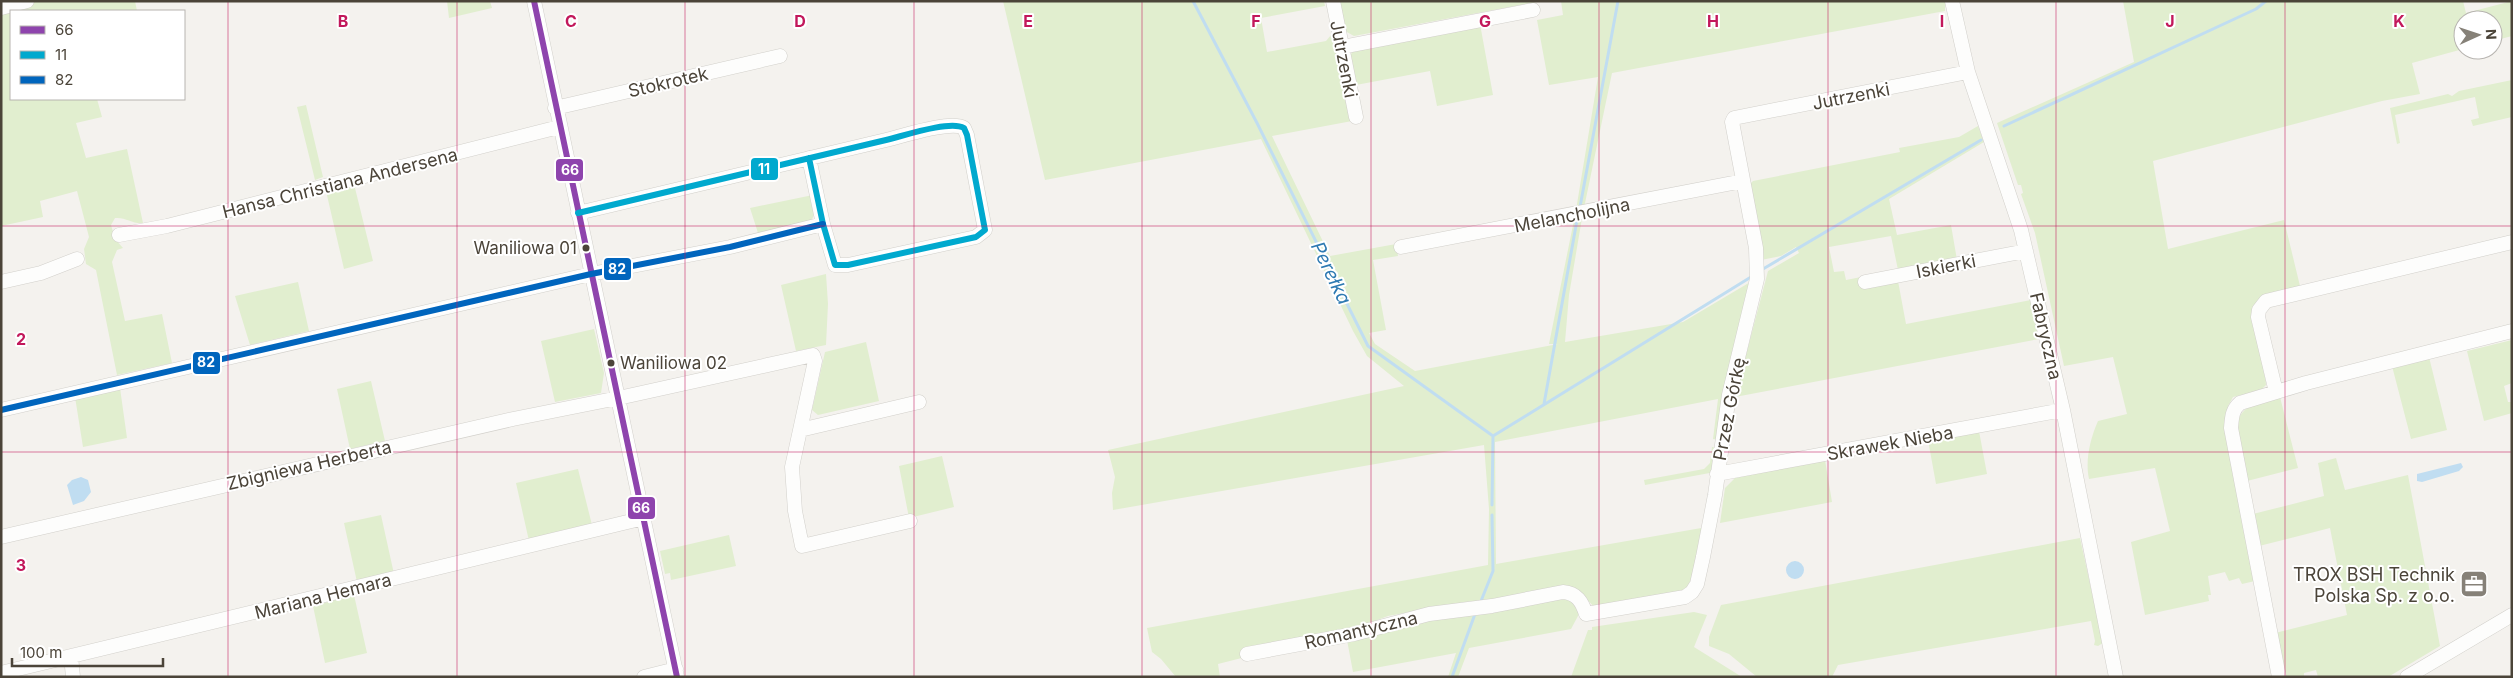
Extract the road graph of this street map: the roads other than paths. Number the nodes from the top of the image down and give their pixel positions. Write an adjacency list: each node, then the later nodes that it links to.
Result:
1 (27, 1): 5 (street)
2 (1333, 1): 7 (street, Jutrzenki)
3 (1952, 1): 9 (street, Fabryczna)
4 (535, 2): 10 (street)
5 (1, 8)
6 (1533, 10): 7 (street)
7 (1342, 47): 11 (street, Jutrzenki)
8 (780, 56): 10 (street, Stokrotek)
9 (1968, 72): 12 (street, Jutrzenki); 21 (street, Fabryczna)
10 (555, 108): 13 (street)
11 (1356, 117)
12 (1734, 118): 15 (street, Przez Górkę)
13 (560, 127): 16 (street); 18 (street, Hansa Christiana Andersena)
14 (809, 158): 16 (street); 17 (street); 17 (street)
15 (1743, 182): 20 (street, Melancholijna); 33 (street, Przez Górkę)
16 (578, 213): 23 (street)
17 (823, 224): 23 (street)
18 (119, 235)
19 (2512, 242): 27 (street)
20 (1401, 247)
21 (2026, 251): 25 (street, Iskierki); 31 (street, Fabryczna)
22 (77, 259): 24 (street)
23 (591, 274): 28 (street); 30 (street)
24 (1, 282)
25 (1865, 282)
26 (2512, 331): 27 (street)
27 (2276, 392): 46 (street)
28 (618, 398): 32 (street, Zbigniewa Herberta); 34 (street); 36 (street, Zbigniewa Herberta)
29 (919, 402): 32 (street)
30 (1, 410)
31 (2062, 410): 33 (street, Skrawek Nieba); 45 (street, Fabryczna)
32 (800, 430): 35 (street)
33 (1717, 474): 37 (street, Przez Górkę)
34 (644, 518): 40 (street, Mariana Hemara); 42 (street)
35 (910, 521)
36 (1, 537)
37 (1586, 614): 39 (street, Romantyczna)
38 (2512, 615): 47 (street)
39 (1247, 654)
40 (71, 656): 41 (street, Mariana Hemara); 43 (street)
41 (1, 673)
42 (677, 673): 44 (street)
43 (73, 677)
44 (644, 677)
45 (2116, 677)
46 (2278, 677)
47 (2406, 677)

